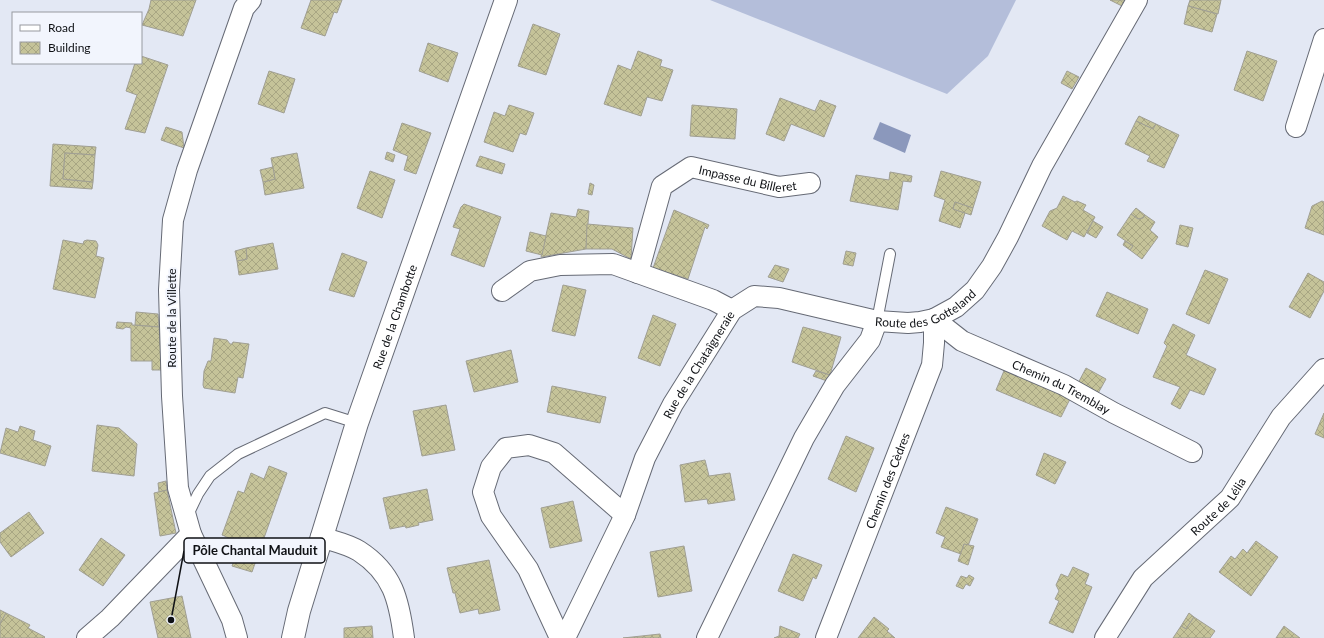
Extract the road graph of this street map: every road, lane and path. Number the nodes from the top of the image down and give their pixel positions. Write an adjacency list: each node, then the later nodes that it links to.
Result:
1 (506, 0): 14 (main road, Rue de la Chambotte)
2 (1137, 0): 11 (street, Route des Gotteland)
3 (246, 3): 17 (street, Route de la Villette)
4 (1324, 40): 5 (street)
5 (1296, 127)
6 (810, 183): 8 (street, Impasse du Billeret)
7 (890, 254): 12 (lane)
8 (638, 273): 9 (street); 10 (street)
9 (502, 291)
10 (732, 310): 12 (street, Rue de la Chataîgneraie); 16 (street, Rue de la Chataîgneraie)
11 (934, 319): 12 (street, Route des Gotteland); 15 (street, Chemin du Tremblay); 26 (street, Chemin des Cèdres)
12 (877, 321): 25 (street, Route des Gotteland)
13 (1324, 369): 27 (street, Route de Lélia)
14 (357, 422): 17 (lane); 18 (main road, Rue de la Chambotte)
15 (1192, 452)
16 (625, 515): 23 (street); 24 (street, Rue de la Chataîgneraie)
17 (189, 525): 19 (street); 20 (street, Route de la Villette)
18 (321, 537): 21 (main road, Rue de la Chambotte); 22 (street)
19 (87, 638)
20 (237, 638)
21 (293, 638)
22 (404, 638)
23 (560, 638)
24 (565, 638)
25 (707, 638)
26 (826, 638)
27 (1105, 638)

